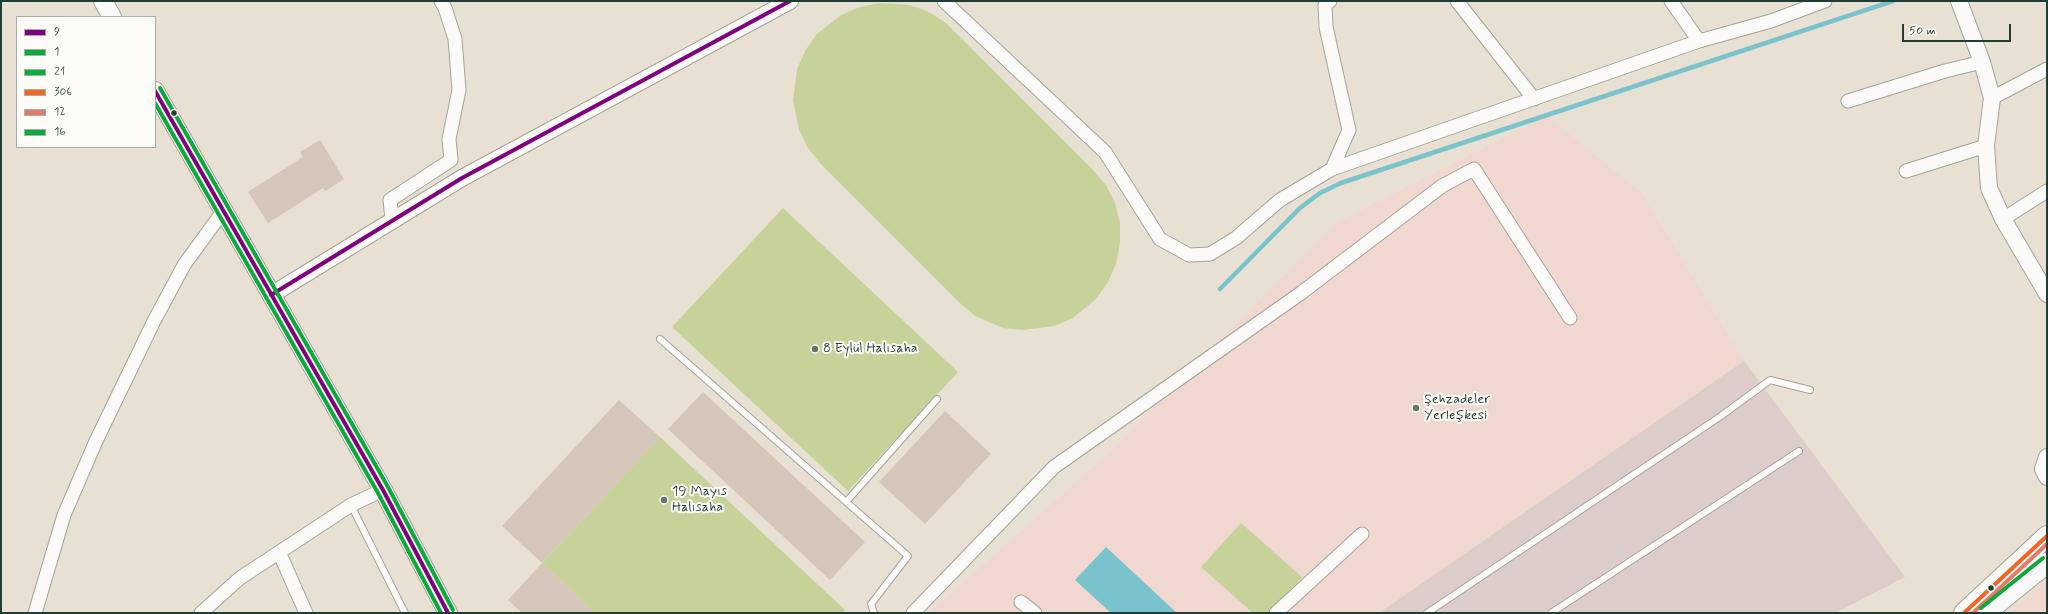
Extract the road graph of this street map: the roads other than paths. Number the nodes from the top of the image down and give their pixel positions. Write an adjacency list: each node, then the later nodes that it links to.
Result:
1 (103, 1): 10 (main road)
2 (441, 1): 24 (street)
3 (790, 1): 24 (street)
4 (944, 1): 19 (street)
5 (1330, 1): 19 (street)
6 (1457, 1): 16 (street)
7 (1671, 1): 11 (street)
8 (1825, 1): 11 (street)
9 (1959, 1): 12 (street)
10 (111, 16)
11 (1699, 41): 16 (street)
12 (1982, 62): 15 (street); 17 (street)
13 (2047, 69): 15 (street)
14 (156, 93): 22 (main road)
15 (1992, 98): 18 (street)
16 (1534, 99): 19 (street)
17 (1848, 101)
18 (1986, 146): 20 (street); 23 (street)
19 (1332, 169)
20 (1906, 171)
21 (2047, 191): 23 (street)
22 (224, 210): 26 (main road); 42 (street)
23 (2003, 219): 25 (street)
24 (392, 220): 26 (street)
25 (2047, 294)
26 (271, 295): 34 (main road)
27 (1570, 318): 48 (street)
28 (660, 339): 35 (lane)
29 (1810, 390): 51 (lane)
30 (937, 399): 35 (lane)
31 (1799, 451): 52 (lane)
32 (2047, 457): 33 (street)
33 (2047, 477)
34 (383, 490): 36 (street); 46 (main road)
35 (846, 502): 47 (lane)
36 (350, 505): 39 (street); 45 (lane)
37 (1362, 534): 50 (street)
38 (2047, 536): 53 (main road)
39 (279, 552): 43 (street); 44 (street)
40 (2047, 563): 54 (main road)
41 (1021, 602): 49 (street)
42 (35, 613)
43 (201, 613)
44 (306, 613)
45 (406, 613)
46 (448, 613)
47 (874, 613)
48 (913, 613)
49 (1035, 613)
50 (1276, 613)
51 (1427, 613)
52 (1551, 613)
53 (1964, 613)
54 (1985, 613)

